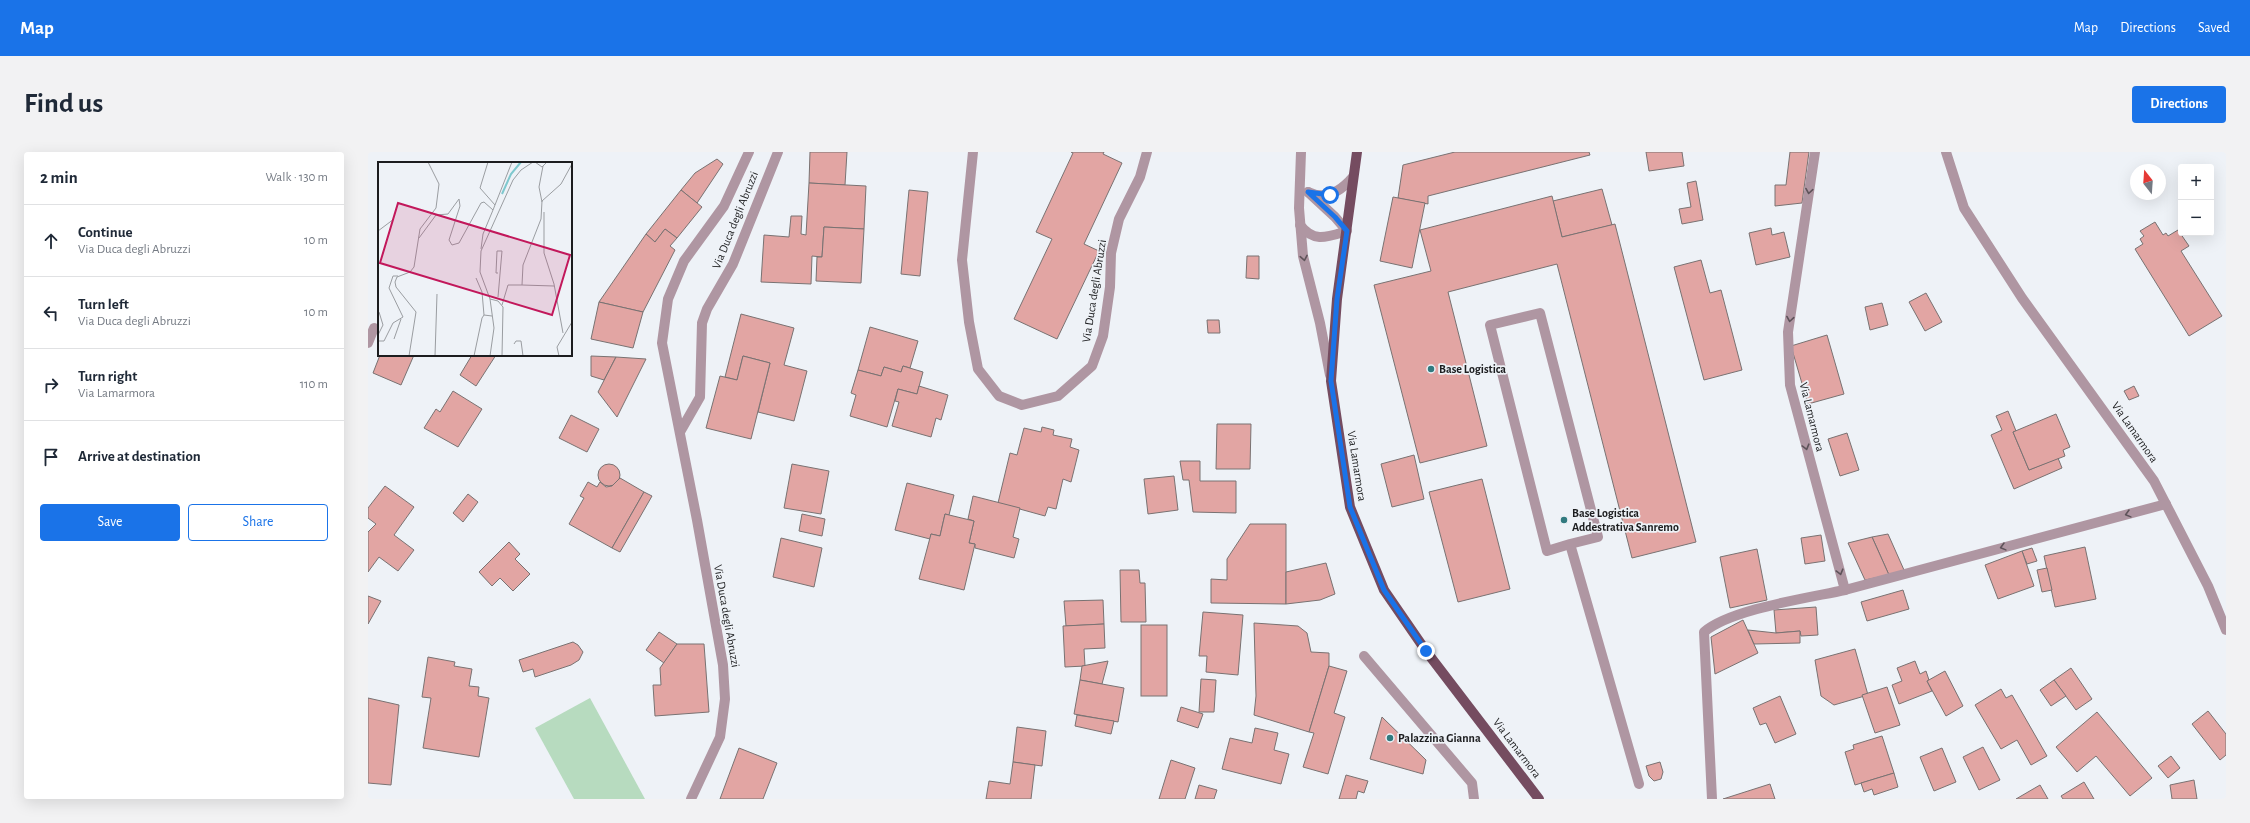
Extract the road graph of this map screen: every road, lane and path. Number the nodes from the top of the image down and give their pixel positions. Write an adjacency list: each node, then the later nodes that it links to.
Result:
1 (749, 152): 17 (street, Via Duca degli Abruzzi)
2 (778, 152): 17 (street, Via Duca degli Abruzzi)
3 (973, 152): 4 (street, Via Duca degli Abruzzi)
4 (1147, 152)
5 (1301, 152): 10 (street)
6 (1357, 152): 9 (main road, Via Lamarmora)
7 (1815, 152): 20 (street, Via Lamarmora, one-way to 20)
8 (1946, 152): 18 (street, Via Lamarmora)
9 (1353, 177): 11 (street); 13 (main road, Via Lamarmora)
10 (1300, 178): 11 (street); 12 (street)
11 (1308, 192): 13 (street)
12 (1300, 225): 13 (street); 16 (street, one-way to 16)
13 (1347, 231): 16 (main road, Via Lamarmora)
14 (374, 328): 15 (street)
15 (368, 343)
16 (1331, 381): 26 (main road, Via Lamarmora)
17 (680, 432): 24 (street, Via Duca degli Abruzzi)
18 (2166, 504): 20 (street, one-way to 20); 21 (street, Via Lamarmora)
19 (1570, 544): 19 (street); 23 (street)
20 (1845, 590): 27 (street)
21 (2226, 630)
22 (1364, 656): 25 (street)
23 (1639, 784)
24 (691, 799)
25 (1474, 799)
26 (1539, 799)
27 (1712, 799)

